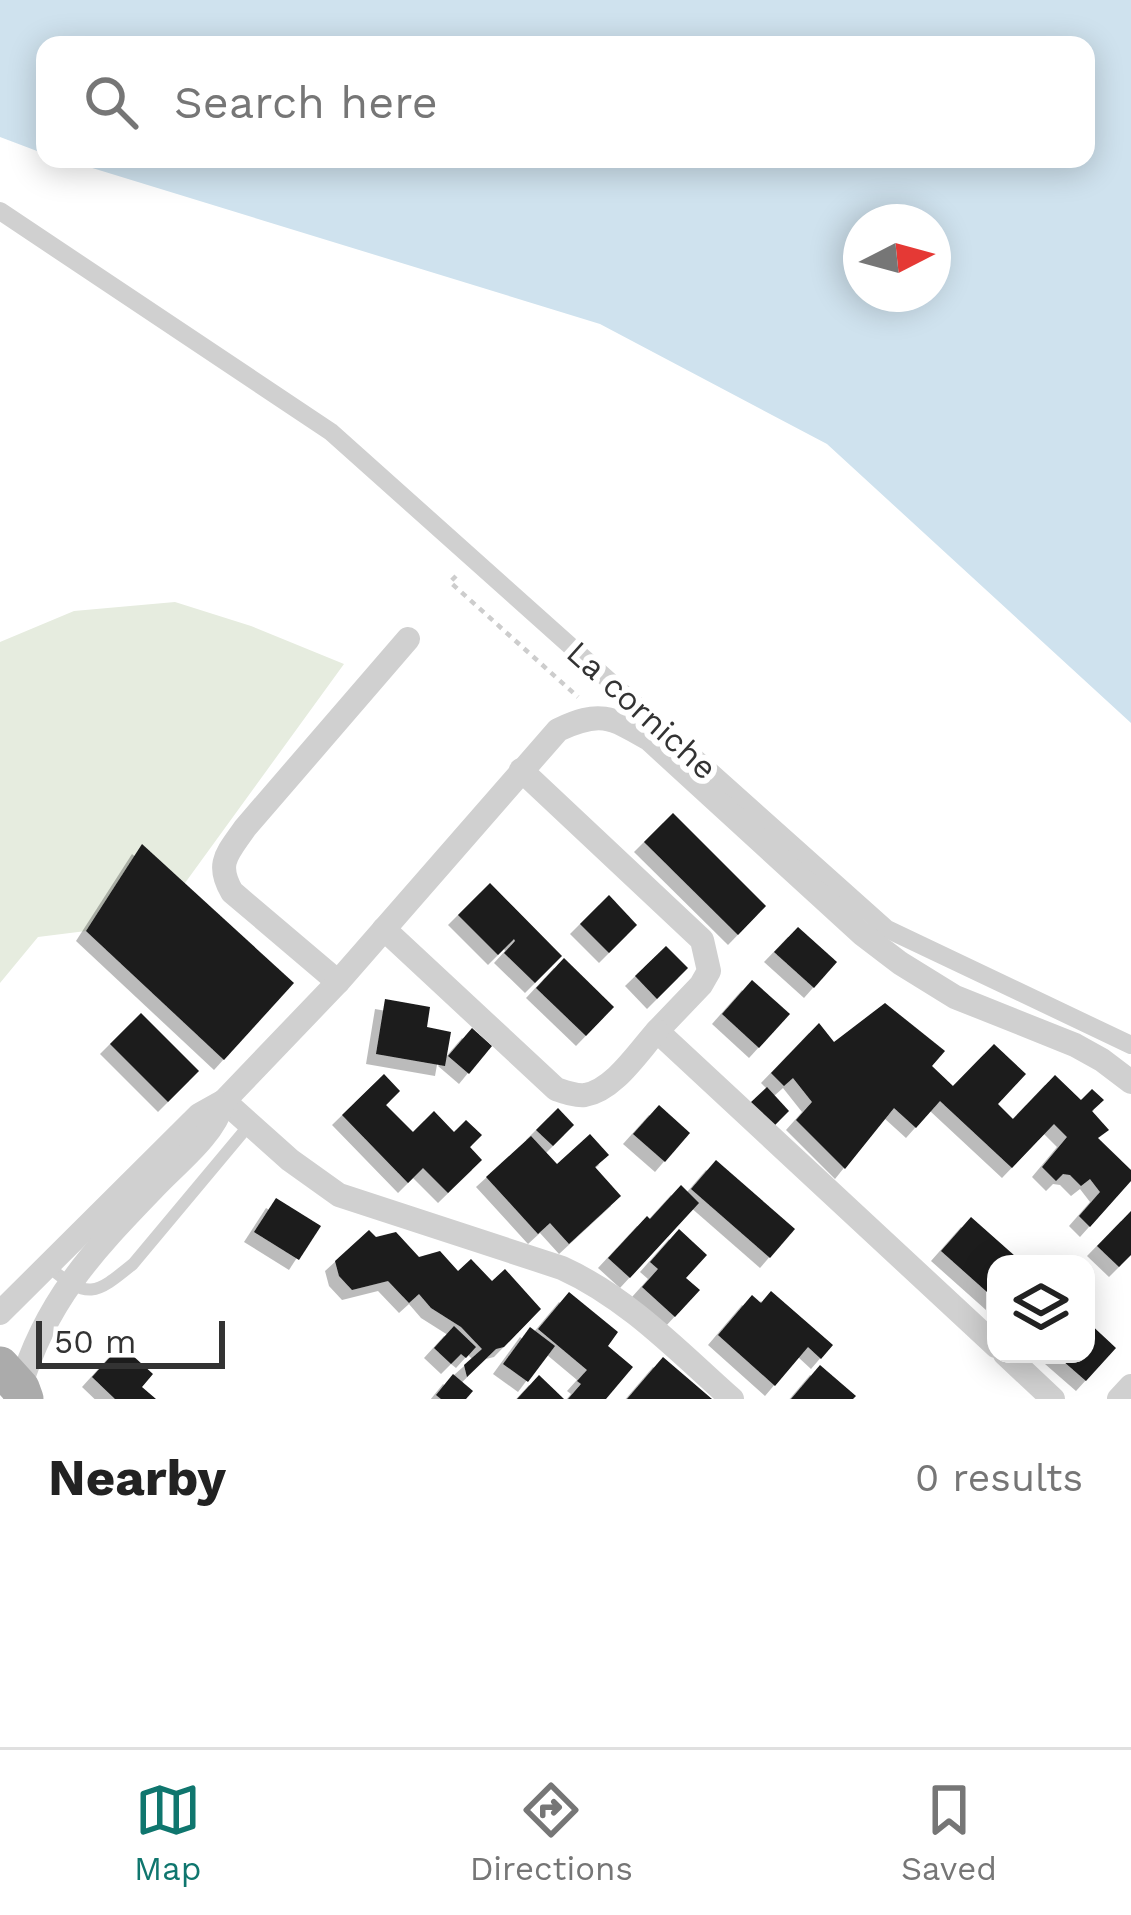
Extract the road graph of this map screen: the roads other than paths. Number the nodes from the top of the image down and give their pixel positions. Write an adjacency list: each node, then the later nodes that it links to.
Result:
1 (0, 211): 7 (street, La corniche)
2 (408, 639): 5 (street)
3 (521, 770): 4 (street); 6 (street); 8 (street)
4 (384, 928): 5 (street); 6 (street)
5 (338, 982): 9 (street)
6 (657, 1031): 13 (street)
7 (1131, 1045)
8 (1131, 1082)
9 (224, 1101): 10 (street); 11 (street)
10 (250, 1124): 11 (lane); 17 (street)
11 (59, 1275): 12 (street); 15 (street)
12 (0, 1313)
13 (987, 1338)
14 (1015, 1363): 18 (street)
15 (15, 1384)
16 (1131, 1386): 19 (street)
17 (732, 1399)
18 (1053, 1399)
19 (1119, 1399)

